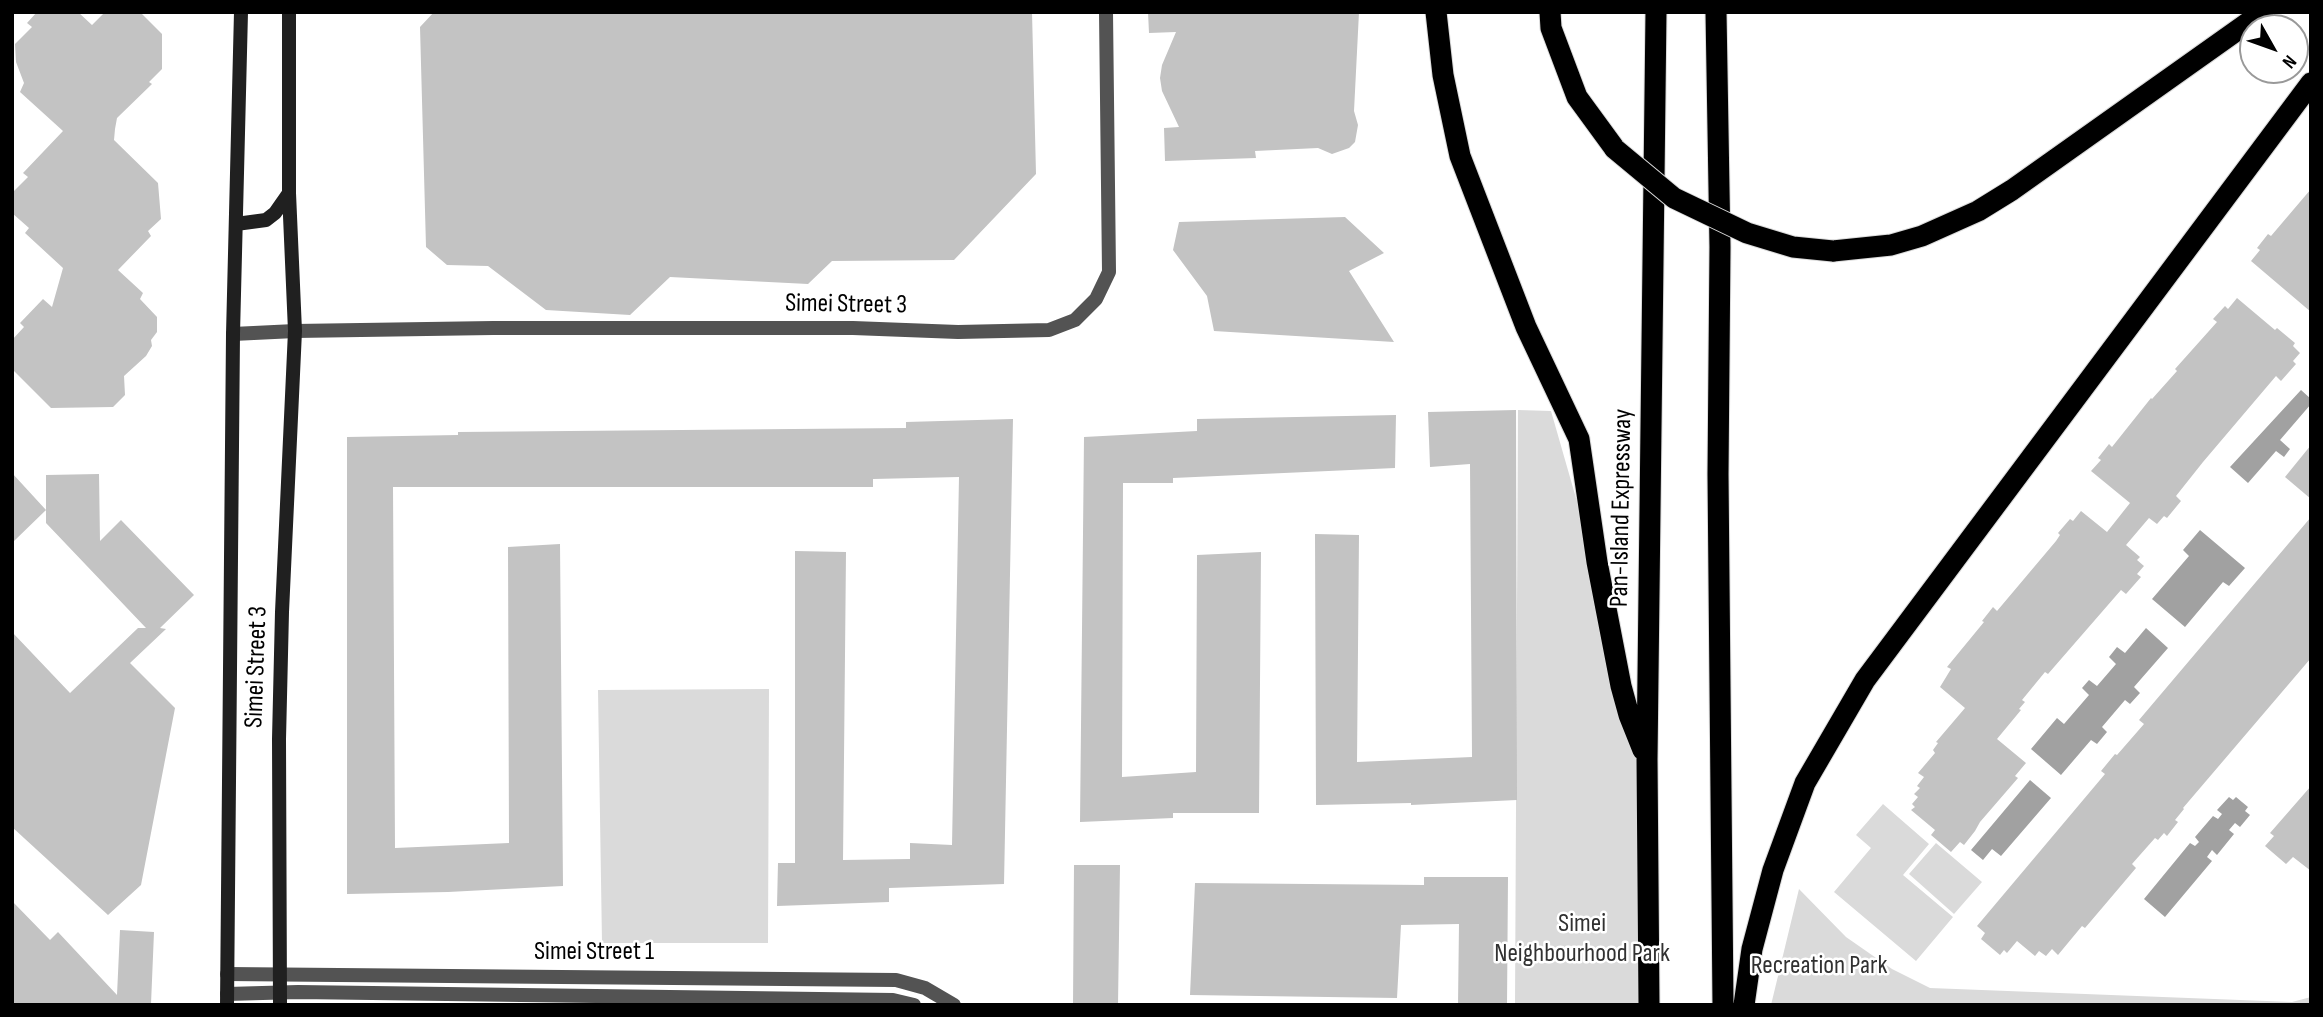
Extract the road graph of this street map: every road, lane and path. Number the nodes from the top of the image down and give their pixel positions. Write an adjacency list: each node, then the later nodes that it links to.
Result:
1 (241, 12): 11 (main road, Simei Street 3)
2 (289, 12): 10 (main road, Simei Street 3)
3 (1106, 12): 12 (street, Simei Street 3)
4 (1436, 12): 14 (highway)
5 (1550, 12): 8 (highway, bridge)
6 (1656, 12): 14 (highway, Pan-Island Expressway)
7 (1716, 12): 22 (highway)
8 (2263, 12)
9 (2311, 83): 23 (highway)
10 (289, 193): 11 (main road); 12 (main road, Simei Street 3)
11 (236, 223): 13 (main road, Simei Street 3)
12 (295, 331): 13 (street, Simei Street 3); 16 (main road, Simei Street 3)
13 (233, 334): 15 (main road, Simei Street 3)
14 (1647, 759): 21 (highway, Pan-Island Expressway)
15 (227, 974): 16 (street, Simei Street 1); 17 (main road, Simei Street 3)
16 (281, 974): 18 (main road, Simei Street 3); 20 (street, Simei Street 1)
17 (227, 999): 18 (street, Simei Street 1)
18 (280, 999): 19 (street, Simei Street 1)
19 (914, 1005)
20 (954, 1005)
21 (1649, 1005)
22 (1723, 1005)
23 (1744, 1005)

